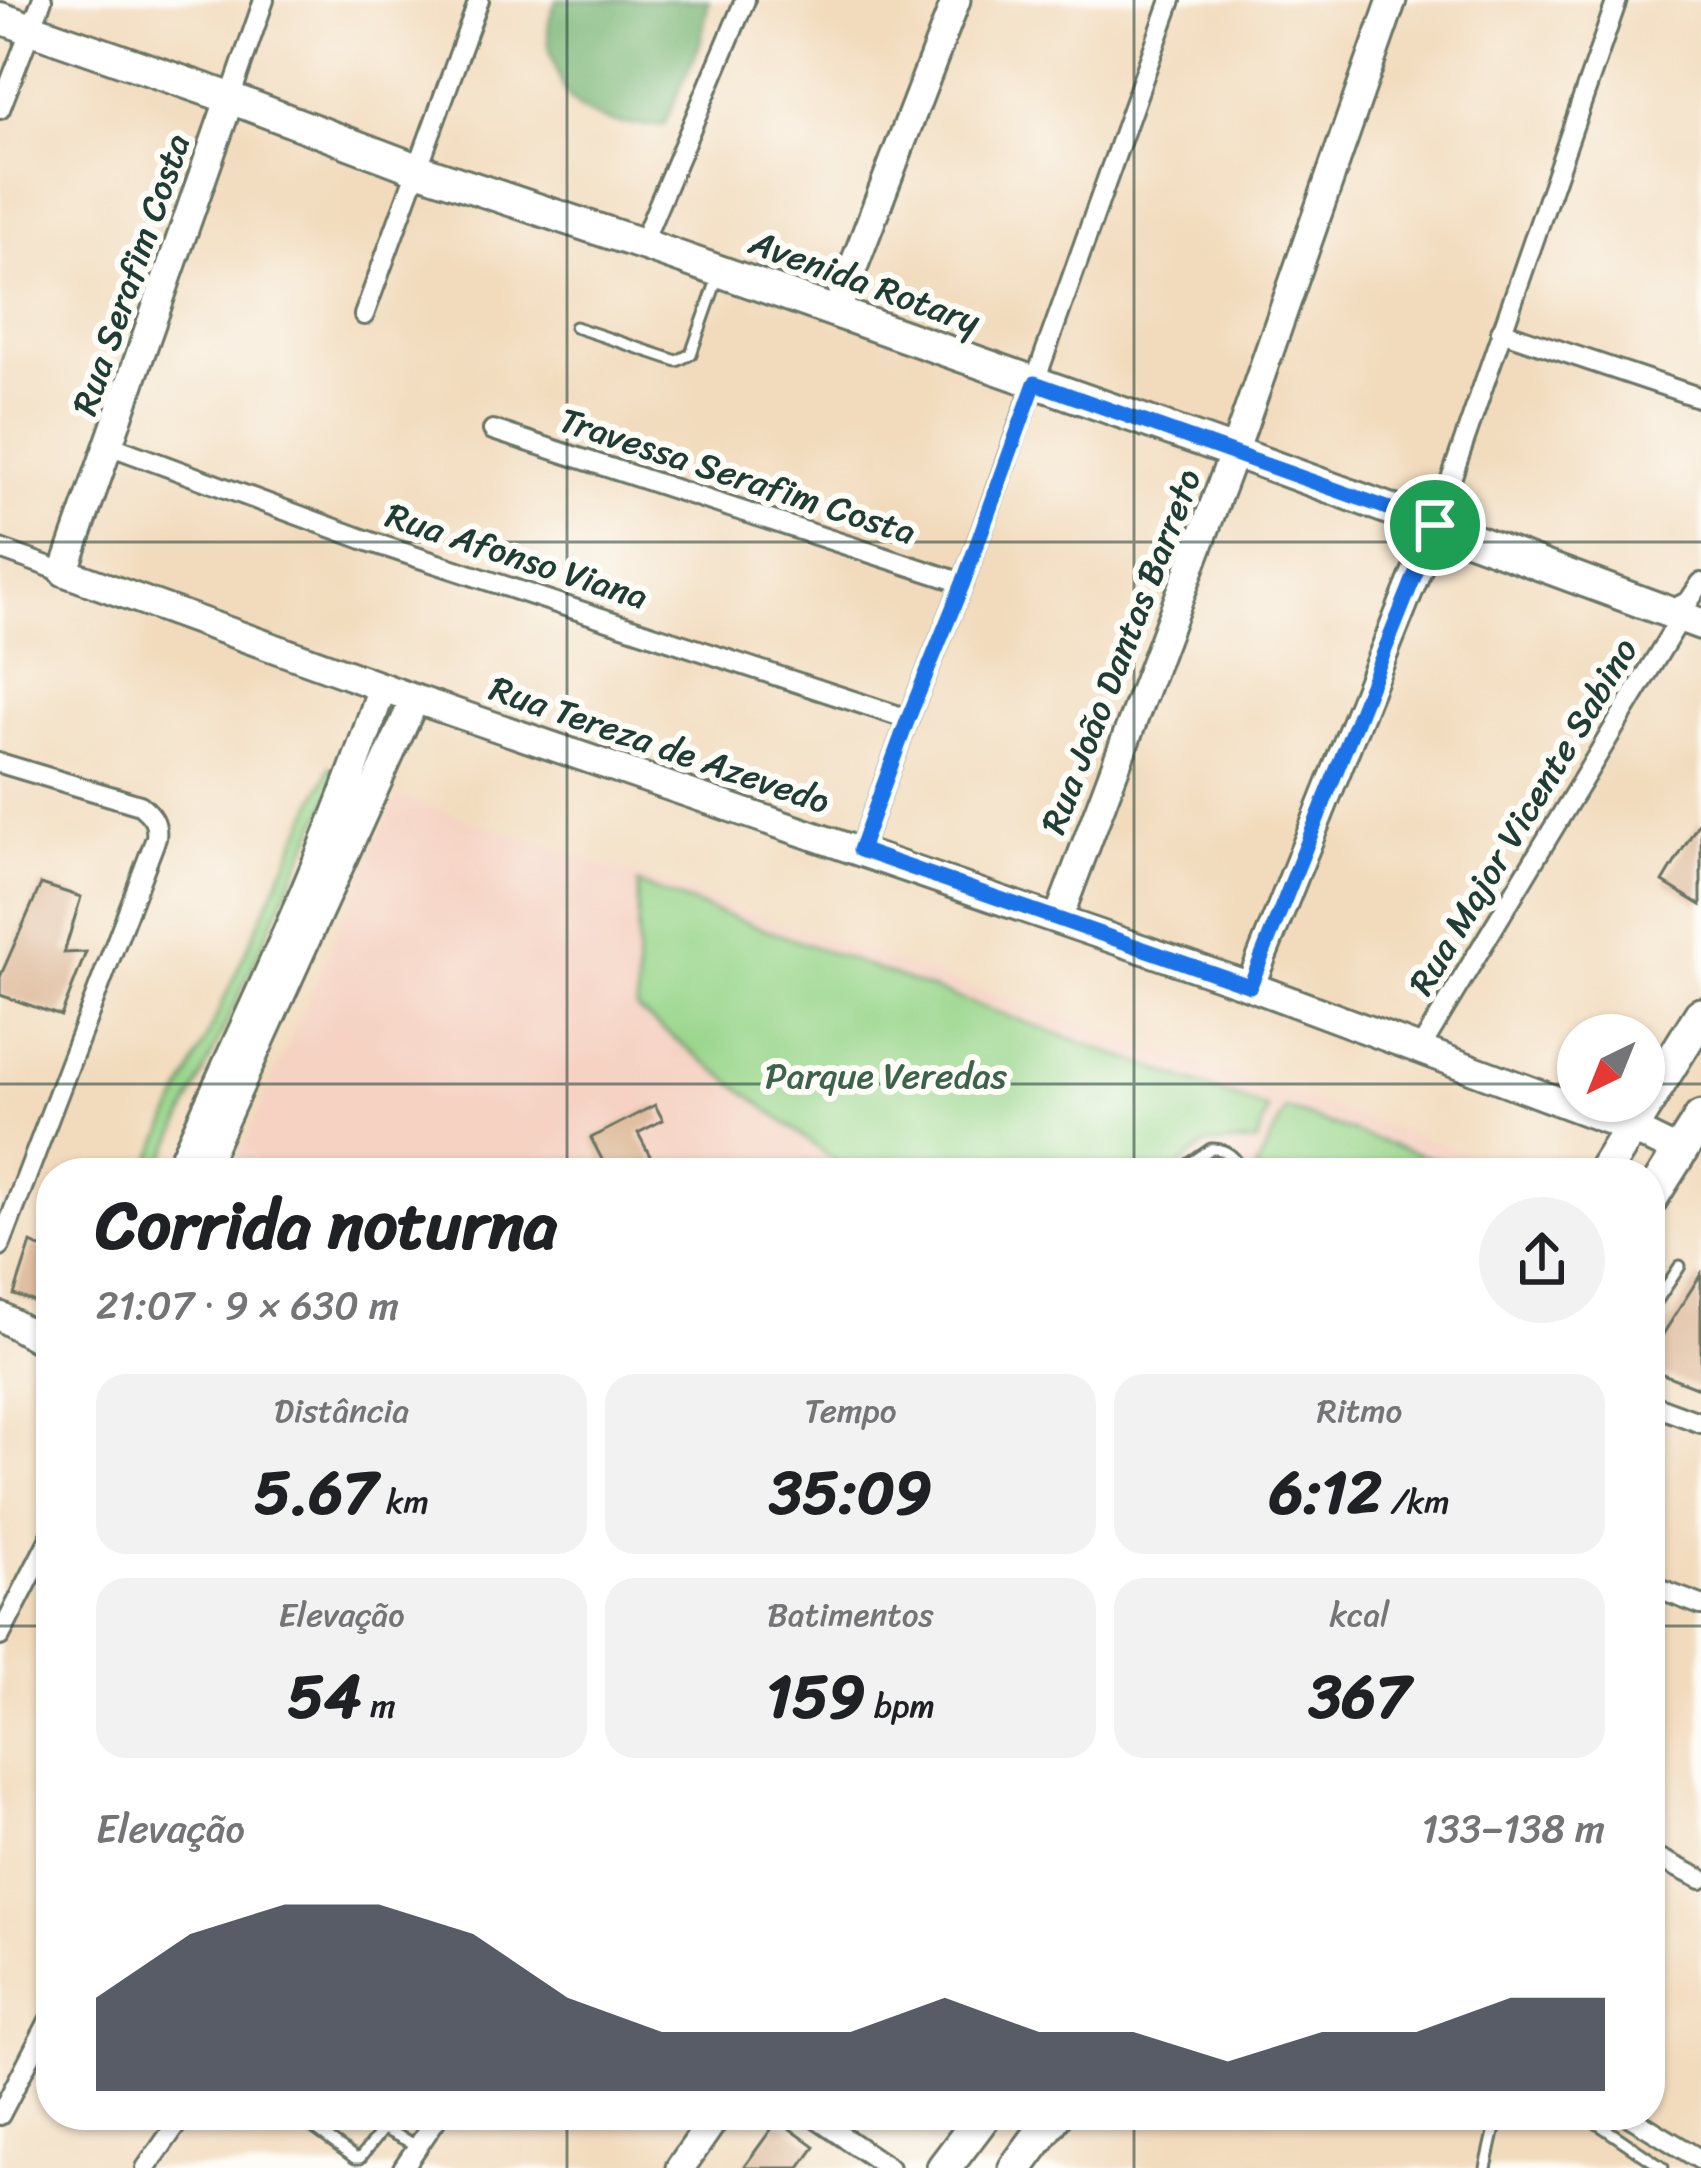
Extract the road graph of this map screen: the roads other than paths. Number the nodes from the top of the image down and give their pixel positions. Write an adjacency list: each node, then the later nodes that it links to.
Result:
1 (264, 0): 10 (street, Rua Serafim Costa)
2 (479, 0): 12 (street)
3 (745, 0): 13 (street)
4 (956, 0): 15 (street)
5 (1171, 0): 19 (street)
6 (1392, 0): 23 (street, Rua João Dantas Barreto)
7 (1617, 0): 18 (street)
8 (37, 14): 9 (main road, Avenida Rotary); 10 (main road, Avenida Rotary); 11 (street)
9 (0, 18)
10 (230, 98): 12 (main road, Avenida Rotary); 22 (street, Rua Serafim Costa)
11 (0, 109)
12 (417, 169): 13 (main road, Avenida Rotary); 16 (street)
13 (642, 244): 14 (main road, Avenida Rotary)
14 (720, 272): 15 (main road, Avenida Rotary); 17 (lane)
15 (836, 312): 19 (main road, Avenida Rotary)
16 (364, 315)
17 (575, 327)
18 (1501, 331): 20 (street); 24 (street)
19 (1035, 383): 23 (main road, Avenida Rotary); 27 (street)
20 (1701, 398)
21 (494, 430): 27 (street, Travessa Serafim Costa)
22 (109, 445): 26 (street, Rua Serafim Costa); 32 (street, Rua Afonso Viana)
23 (1234, 452): 24 (main road, Avenida Rotary); 35 (street, Rua João Dantas Barreto)
24 (1435, 525): 29 (main road, Avenida Rotary); 36 (street)
25 (0, 549): 26 (street, Rua Tereza de Azevedo)
26 (64, 572): 30 (street, Rua Tereza de Azevedo)
27 (963, 583): 32 (street)
28 (1701, 586): 29 (street, Rua Major Vicente Sabino); 29 (street, Rua Major Vicente Sabino)
29 (1687, 617): 38 (street, Rua Major Vicente Sabino)
30 (382, 687): 31 (street, Rua Tereza de Azevedo); 42 (street)
31 (416, 699): 34 (street, Rua Tereza de Azevedo); 43 (street)
32 (908, 719): 34 (street)
33 (0, 763): 48 (street)
34 (860, 850): 35 (street, Rua Tereza de Azevedo)
35 (1058, 919): 36 (street, Rua Tereza de Azevedo)
36 (1250, 986): 38 (street, Rua Tereza de Azevedo)
37 (1701, 1015): 40 (highway)
38 (1420, 1049): 40 (street, Rua Tereza de Azevedo)
39 (1701, 1118): 41 (highway)
40 (1630, 1128): 41 (street, Rua Tereza de Azevedo); 46 (highway)
41 (1690, 1156): 47 (highway)
42 (184, 1158)
43 (207, 1158)
44 (1197, 1158): 45 (lane)
45 (1234, 1158)
46 (1612, 1158)
47 (1665, 1183)
48 (0, 1246)
49 (1680, 1266): 50 (lane)
50 (1665, 1288)
51 (0, 1316): 52 (street)
52 (36, 1337)
53 (1665, 1410): 54 (street)
54 (1701, 1423)
55 (36, 1565): 58 (street)
56 (1665, 1592): 57 (street)
57 (1701, 1605)
58 (0, 1636)
59 (1665, 1861): 60 (street)
60 (1701, 1879)
61 (36, 2046): 62 (street)
62 (0, 2115)
63 (173, 2130): 76 (street)
64 (317, 2130): 65 (lane)
65 (382, 2130): 74 (lane)
66 (429, 2130): 74 (street)
67 (707, 2130): 78 (street)
68 (833, 2130): 79 (street)
69 (973, 2130): 80 (highway)
70 (1044, 2130): 81 (highway)
71 (1495, 2130): 82 (lane)
72 (1607, 2130): 83 (lane)
73 (1652, 2130): 75 (street)
74 (418, 2146): 77 (street)
75 (1701, 2160)
76 (146, 2168)
77 (403, 2168)
78 (680, 2168)
79 (889, 2168)
80 (944, 2168)
81 (1016, 2168)
82 (1486, 2168)
83 (1663, 2168)

